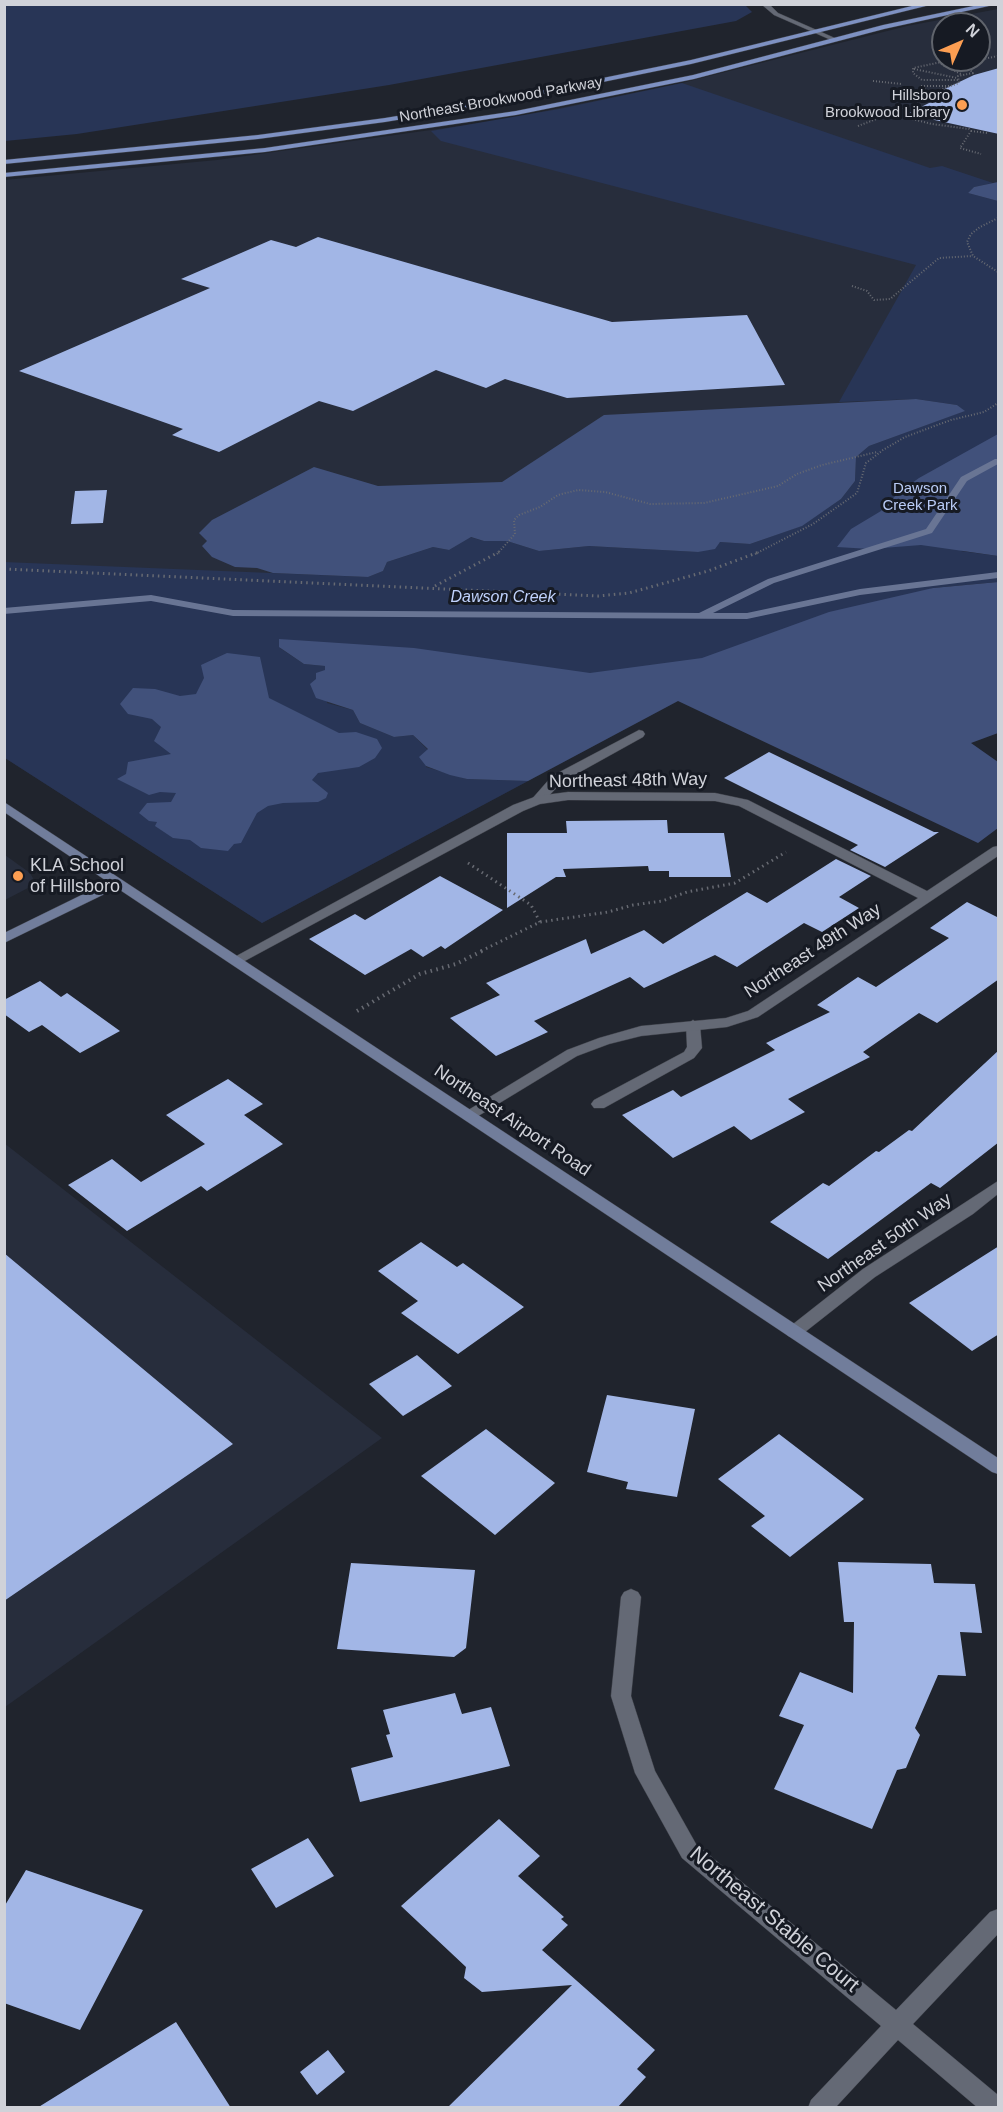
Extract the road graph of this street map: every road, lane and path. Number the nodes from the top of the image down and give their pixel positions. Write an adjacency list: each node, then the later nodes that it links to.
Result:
1 (764, 4): 4 (street)
2 (931, 4): 4 (main road, Northeast Brookwood Parkway)
3 (995, 4): 5 (main road, Northeast Brookwood Parkway)
4 (816, 32): 5 (street); 26 (main road, Northeast Brookwood Parkway)
5 (833, 39): 27 (main road, Northeast Brookwood Parkway)
6 (931, 65): 7 (path)
7 (912, 69): 10 (path); 11 (path)
8 (954, 72): 11 (path)
9 (972, 72): 11 (path)
10 (936, 73): 11 (path)
11 (959, 77): 12 (path); 16 (path)
12 (968, 78)
13 (873, 81): 14 (path)
14 (902, 84)
15 (921, 86): 17 (path)
16 (953, 86): 17 (path); 18 (path)
17 (926, 87): 18 (path)
18 (933, 92): 19 (path)
19 (892, 114): 21 (path); 23 (path)
20 (853, 115): 21 (path)
21 (873, 120): 22 (path)
22 (858, 126)
23 (971, 131): 24 (path); 25 (path)
24 (987, 133)
25 (981, 154)
26 (4, 162)
27 (4, 175)
28 (999, 218): 29 (path)
29 (973, 256): 30 (path); 31 (path)
30 (999, 272)
31 (852, 286)
32 (999, 403): 33 (path)
33 (883, 450): 35 (path); 35 (path)
34 (4, 569): 35 (path)
35 (433, 587)
36 (639, 734): 37 (street)
37 (537, 800): 39 (street, Northeast 48th Way); 40 (street, Northeast 48th Way)
38 (4, 806): 42 (street, Northeast Airport Road)
39 (810, 837): 43 (street, Northeast 48th Way); 44 (path)
40 (445, 847): 44 (path); 46 (street, Northeast 48th Way)
41 (999, 850): 43 (street, Northeast 49th Way)
42 (118, 882): 45 (street); 46 (street, Northeast Airport Road)
43 (928, 898): 48 (street, Northeast 49th Way)
44 (540, 922): 47 (path)
45 (4, 939)
46 (236, 960): 47 (street, Northeast Airport Road)
47 (333, 1024): 50 (street, Northeast Airport Road)
48 (693, 1025): 49 (street); 50 (street, Northeast 49th Way)
49 (599, 1104)
50 (470, 1116): 52 (street, Northeast Airport Road)
51 (999, 1186): 52 (street, Northeast 50th Way)
52 (794, 1332): 53 (street, Northeast Airport Road)
53 (999, 1467)
54 (631, 1597): 56 (street, Northeast Stable Court)
55 (999, 1918): 56 (street)
56 (898, 2025): 57 (street); 58 (street, Northeast Stable Court)
57 (819, 2108)
58 (996, 2108)

